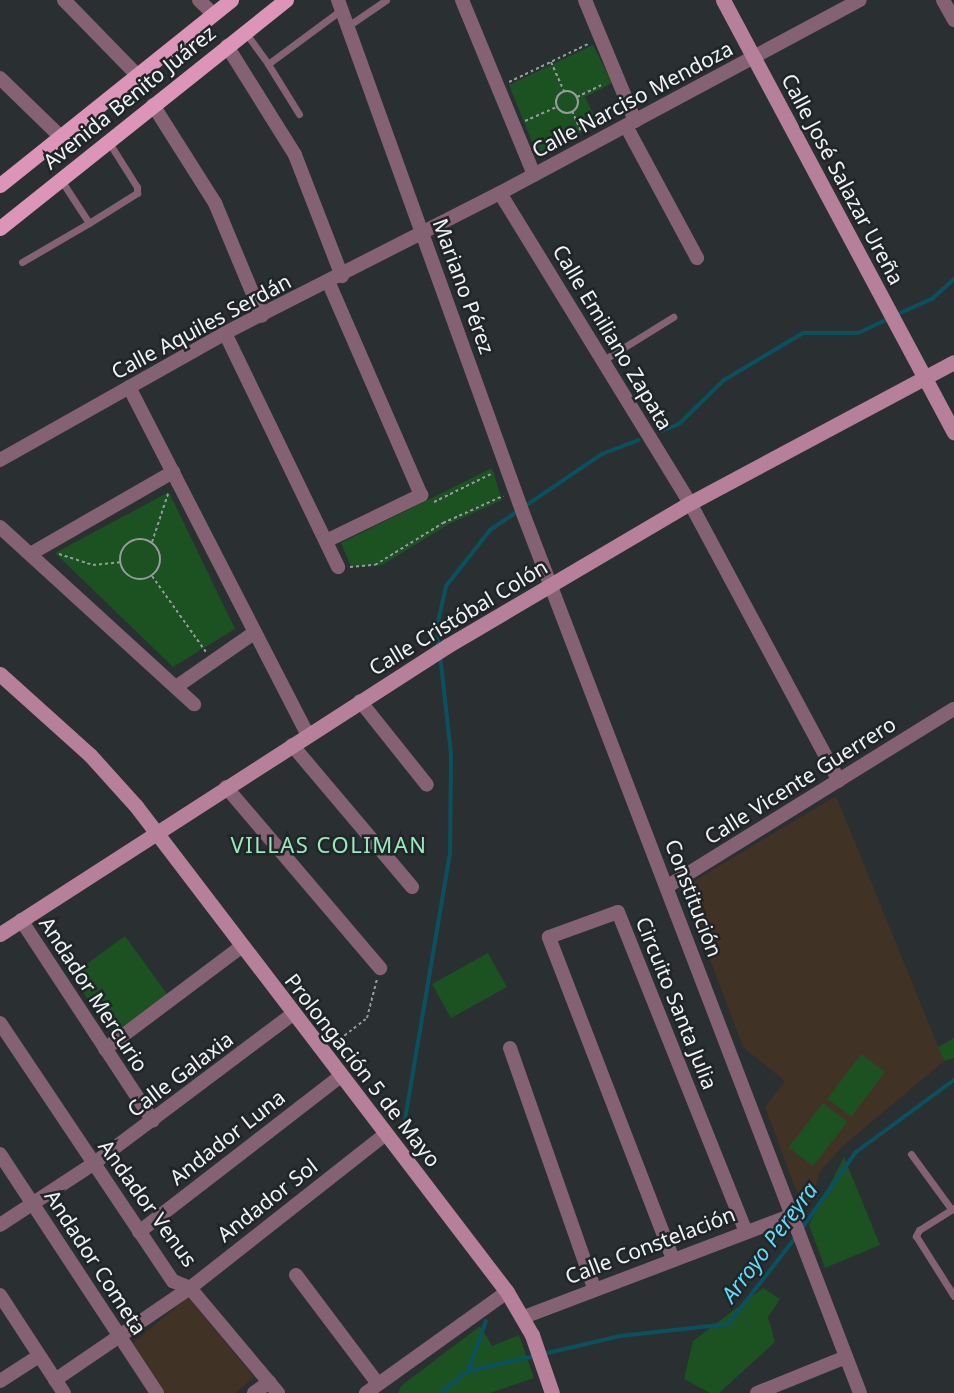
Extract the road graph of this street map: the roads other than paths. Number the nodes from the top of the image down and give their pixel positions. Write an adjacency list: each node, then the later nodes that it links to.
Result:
1 (64, 0): 19 (street)
2 (199, 0): 12 (street)
3 (231, 0): 12 (main road, Avenida Benito Juárez)
4 (286, 0): 15 (main road, Avenida Benito Juárez)
5 (386, 0): 14 (lane)
6 (462, 0): 26 (street)
7 (585, 0): 23 (street)
8 (723, 0): 17 (street, Calle José Salazar Ureña)
9 (860, 0): 17 (street, Calle Narciso Mendoza)
10 (943, 0): 13 (street)
11 (340, 5): 14 (street, Mariano Pérez); 18 (lane)
12 (213, 14): 19 (main road, Avenida Benito Juárez)
13 (954, 20)
14 (348, 26): 32 (street, Mariano Pérez)
15 (245, 32): 16 (main road, Avenida Benito Juárez); 18 (lane)
16 (227, 46): 21 (main road, Avenida Benito Juárez); 35 (street)
17 (754, 58): 23 (street, Calle Narciso Mendoza); 41 (street, Calle José Salazar Ureña)
18 (268, 64): 22 (lane)
19 (138, 76): 24 (main road, Avenida Benito Juárez)
20 (0, 78): 24 (street)
21 (153, 105): 25 (main road, Avenida Benito Juárez); 36 (street)
22 (299, 114)
23 (631, 123): 26 (street, Calle Narciso Mendoza); 33 (street)
24 (62, 138): 28 (main road, Avenida Benito Juárez)
25 (108, 141): 27 (main road, Avenida Benito Juárez); 30 (lane)
26 (534, 176): 29 (street, Calle Narciso Mendoza)
27 (61, 180): 30 (lane); 31 (main road, Avenida Benito Juárez)
28 (0, 185)
29 (500, 194): 32 (street, Calle Narciso Mendoza); 39 (street, Calle Emiliano Zapata)
30 (89, 223): 34 (lane)
31 (0, 228)
32 (422, 232): 35 (street, Calle Aquiles Serdán); 51 (street, Mariano Pérez)
33 (697, 258)
34 (22, 261)
35 (336, 279): 36 (street, Calle Aquiles Serdán); 48 (street)
36 (262, 316): 38 (street, Calle Aquiles Serdán)
37 (673, 317): 39 (lane)
38 (225, 333): 42 (street, Calle Aquiles Serdán); 48 (street)
39 (602, 361): 46 (street, Calle Emiliano Zapata)
40 (954, 362): 41 (street, Calle Cristóbal Colón)
41 (926, 378): 43 (street, Calle José Salazar Ureña); 46 (street, Calle Cristóbal Colón)
42 (129, 387): 44 (street, Calle Aquiles Serdán); 45 (street)
43 (954, 432)
44 (0, 460)
45 (173, 472): 49 (street); 52 (street)
46 (690, 503): 51 (street, Calle Cristóbal Colón); 60 (street, Calle Emiliano Zapata)
47 (0, 527): 49 (street)
48 (326, 542): 50 (street)
49 (32, 553): 54 (street)
50 (338, 567)
51 (552, 585): 55 (street, Calle Cristóbal Colón); 64 (street, Constitución)
52 (255, 632): 54 (street); 58 (street)
53 (0, 674): 63 (street, Prolongación 5 de Mayo)
54 (176, 687): 56 (street)
55 (360, 701): 58 (street, Calle Cristóbal Colón); 61 (street)
56 (194, 704)
57 (954, 709): 60 (street, Calle Vicente Guerrero)
58 (308, 735): 59 (street, Calle Cristóbal Colón)
59 (292, 745): 62 (street, Calle Cristóbal Colón); 65 (street)
60 (839, 781): 64 (street, Calle Vicente Guerrero)
61 (427, 785)
62 (226, 787): 63 (street, Calle Cristóbal Colón); 69 (street)
63 (157, 833): 66 (street, Calle Cristóbal Colón); 68 (street, Prolongación 5 de Mayo)
64 (668, 886): 82 (street, Constitución)
65 (412, 887)
66 (21, 920): 67 (street, Calle Cristóbal Colón); 72 (street, Andador Mercurio)
67 (0, 934)
68 (242, 946): 70 (street, Prolongación 5 de Mayo); 72 (street)
69 (380, 968)
70 (293, 1014): 74 (street, Prolongación 5 de Mayo); 75 (street, Calle Galaxia)
71 (0, 1023): 79 (street, Andador Venus)
72 (105, 1048): 75 (street, Andador Mercurio)
73 (510, 1048): 89 (street)
74 (341, 1076): 76 (street, Prolongación 5 de Mayo); 84 (street, Andador Luna)
75 (153, 1120): 79 (street, Calle Galaxia)
76 (386, 1134): 88 (street, Andador Sol); 90 (street, Prolongación 5 de Mayo)
77 (0, 1154): 80 (street, Andador Cometa)
78 (911, 1154): 81 (lane)
79 (93, 1164): 80 (street, Calle Galaxia); 84 (street, Andador Venus)
80 (33, 1204): 83 (street, Calle Galaxia); 94 (street, Andador Cometa)
81 (953, 1209): 92 (lane)
82 (794, 1220): 85 (street, Calle Constelación); 96 (street, Constitución)
83 (0, 1225)
84 (139, 1232): 88 (street, Andador Venus)
85 (746, 1232): 86 (street, Calle Constelación); 86 (street, Circuito Santa Julia)
86 (673, 1258): 89 (street, Calle Constelación)
87 (296, 1275): 99 (street)
88 (190, 1288): 94 (street, Andador Sol); 100 (street, Andador Venus)
89 (594, 1288): 93 (street, Calle Constelación)
90 (507, 1292): 93 (street, Prolongación 5 de Mayo); 99 (street)
91 (0, 1295): 95 (street)
92 (954, 1296)
93 (524, 1317): 105 (street, Prolongación 5 de Mayo)
94 (120, 1336): 97 (street, Andador Sol); 102 (street, Andador Cometa)
95 (39, 1356): 97 (street); 98 (street)
96 (846, 1357): 106 (street); 107 (street, Constitución)
97 (55, 1380): 101 (street)
98 (0, 1381)
99 (378, 1384): 104 (street)
100 (273, 1388): 103 (street)
101 (64, 1393)
102 (157, 1393)
103 (254, 1393)
104 (366, 1393)
105 (552, 1393)
106 (757, 1393)
107 (860, 1393)

